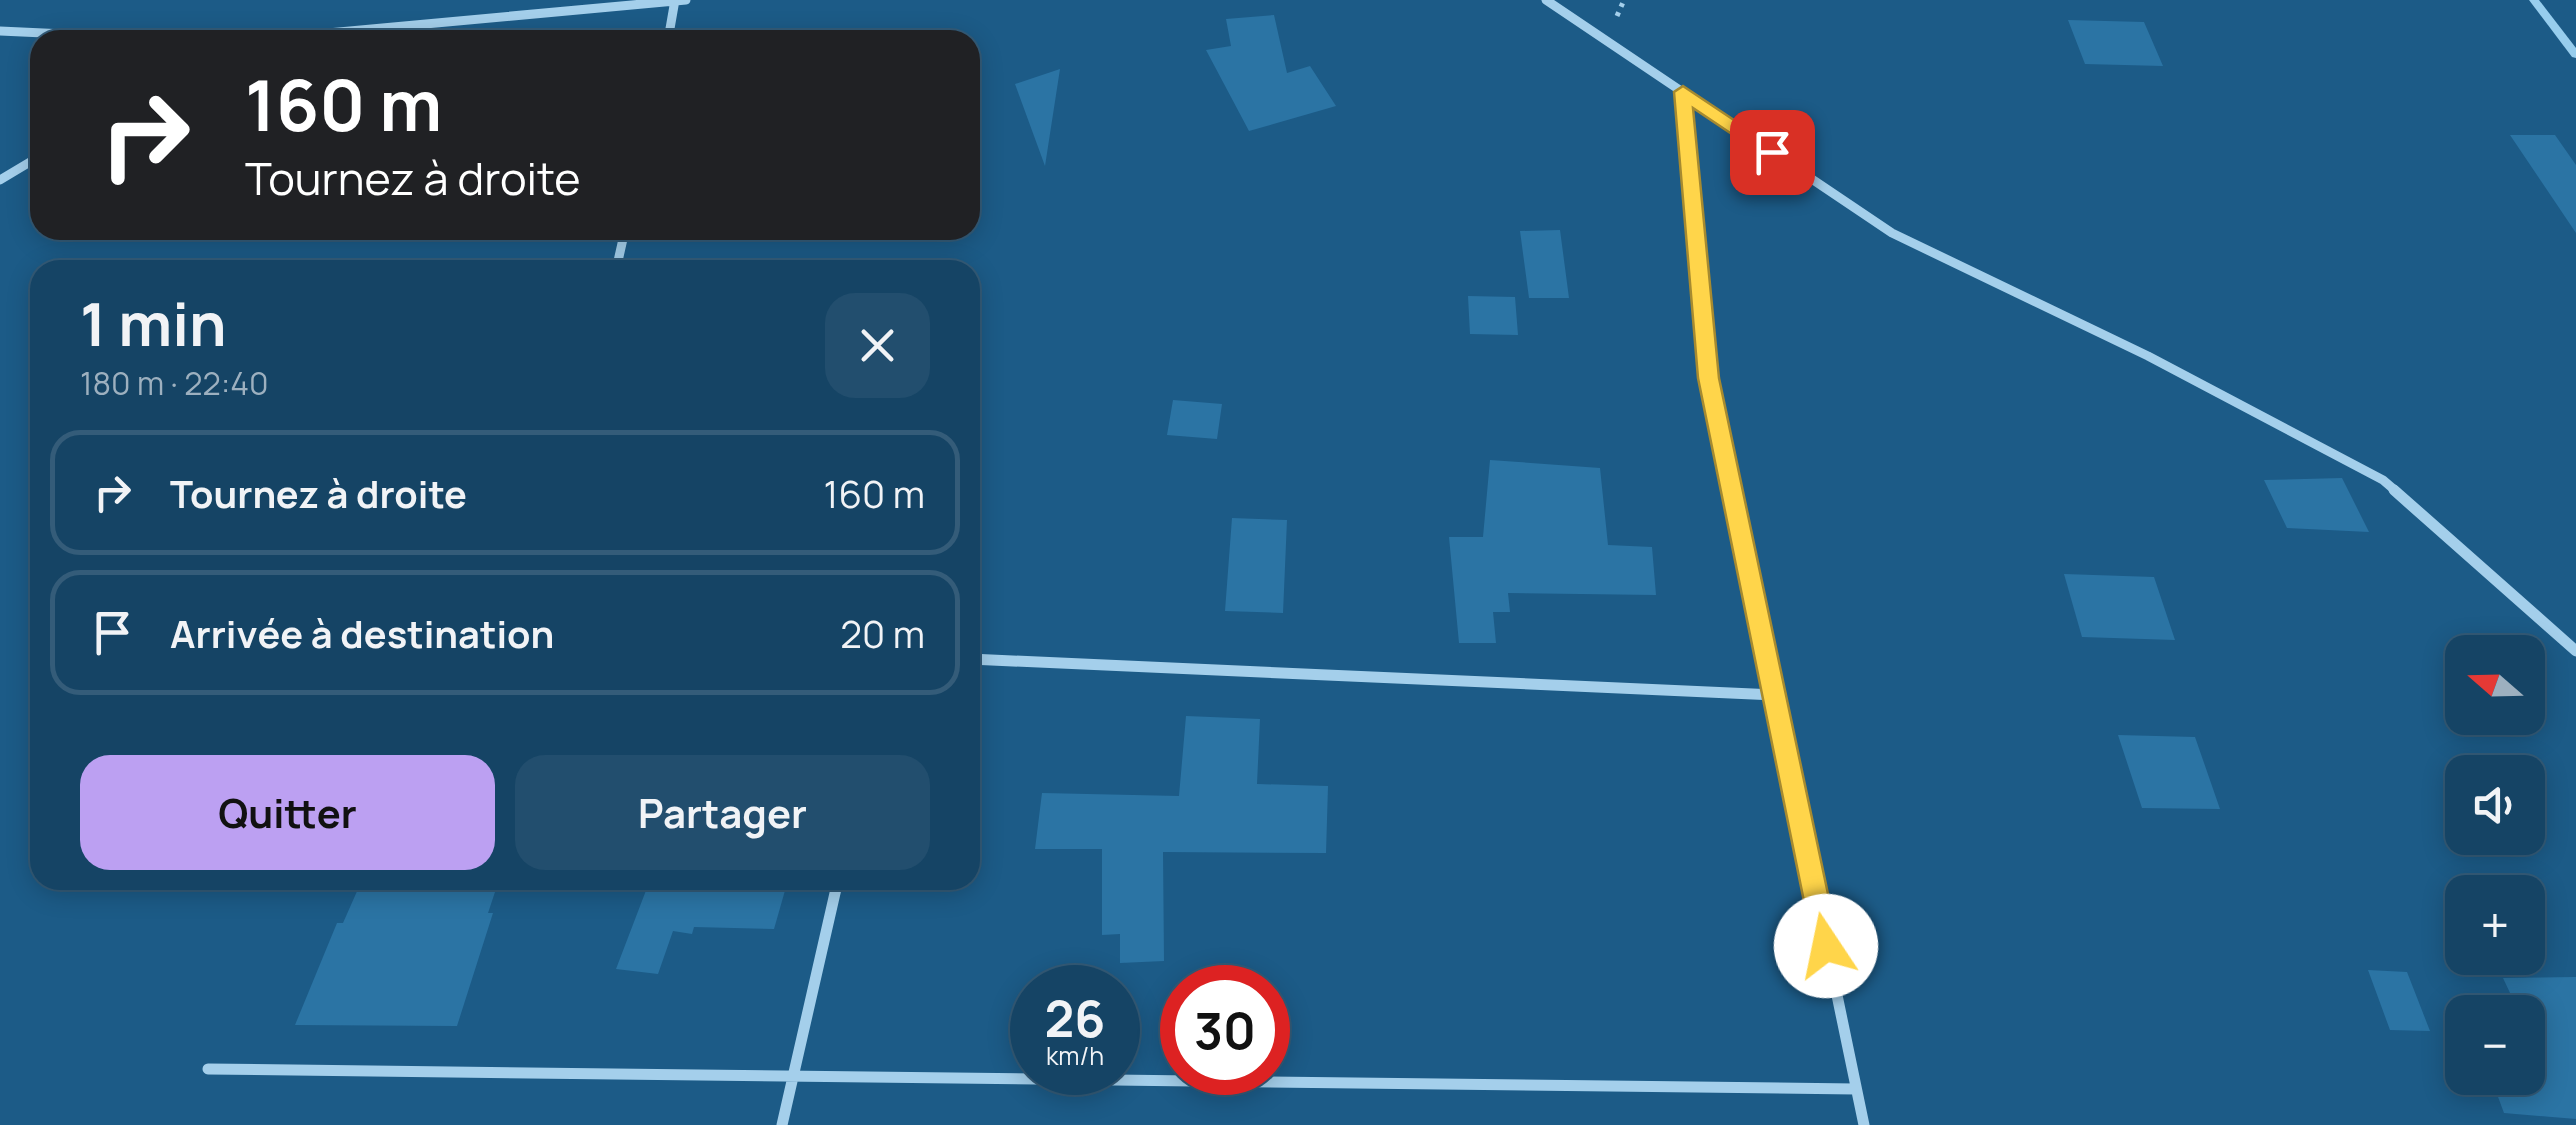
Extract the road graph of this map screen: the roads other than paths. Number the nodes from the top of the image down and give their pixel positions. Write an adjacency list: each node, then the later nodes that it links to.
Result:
1 (686, 0): 3 (street)
2 (1546, 0): 8 (street)
3 (676, 1): 4 (street); 5 (street)
4 (361, 30)
5 (670, 30)
6 (0, 31): 7 (street)
7 (30, 32)
8 (1683, 92): 11 (street); 13 (street)
9 (30, 162): 10 (street)
10 (0, 180)
11 (2576, 651)
12 (980, 659): 13 (street)
13 (1775, 694): 17 (street)
14 (836, 890): 16 (street)
15 (208, 1069): 16 (street)
16 (794, 1076): 17 (street); 18 (street)
17 (1855, 1089): 19 (street)
18 (782, 1125)
19 (1864, 1125)

